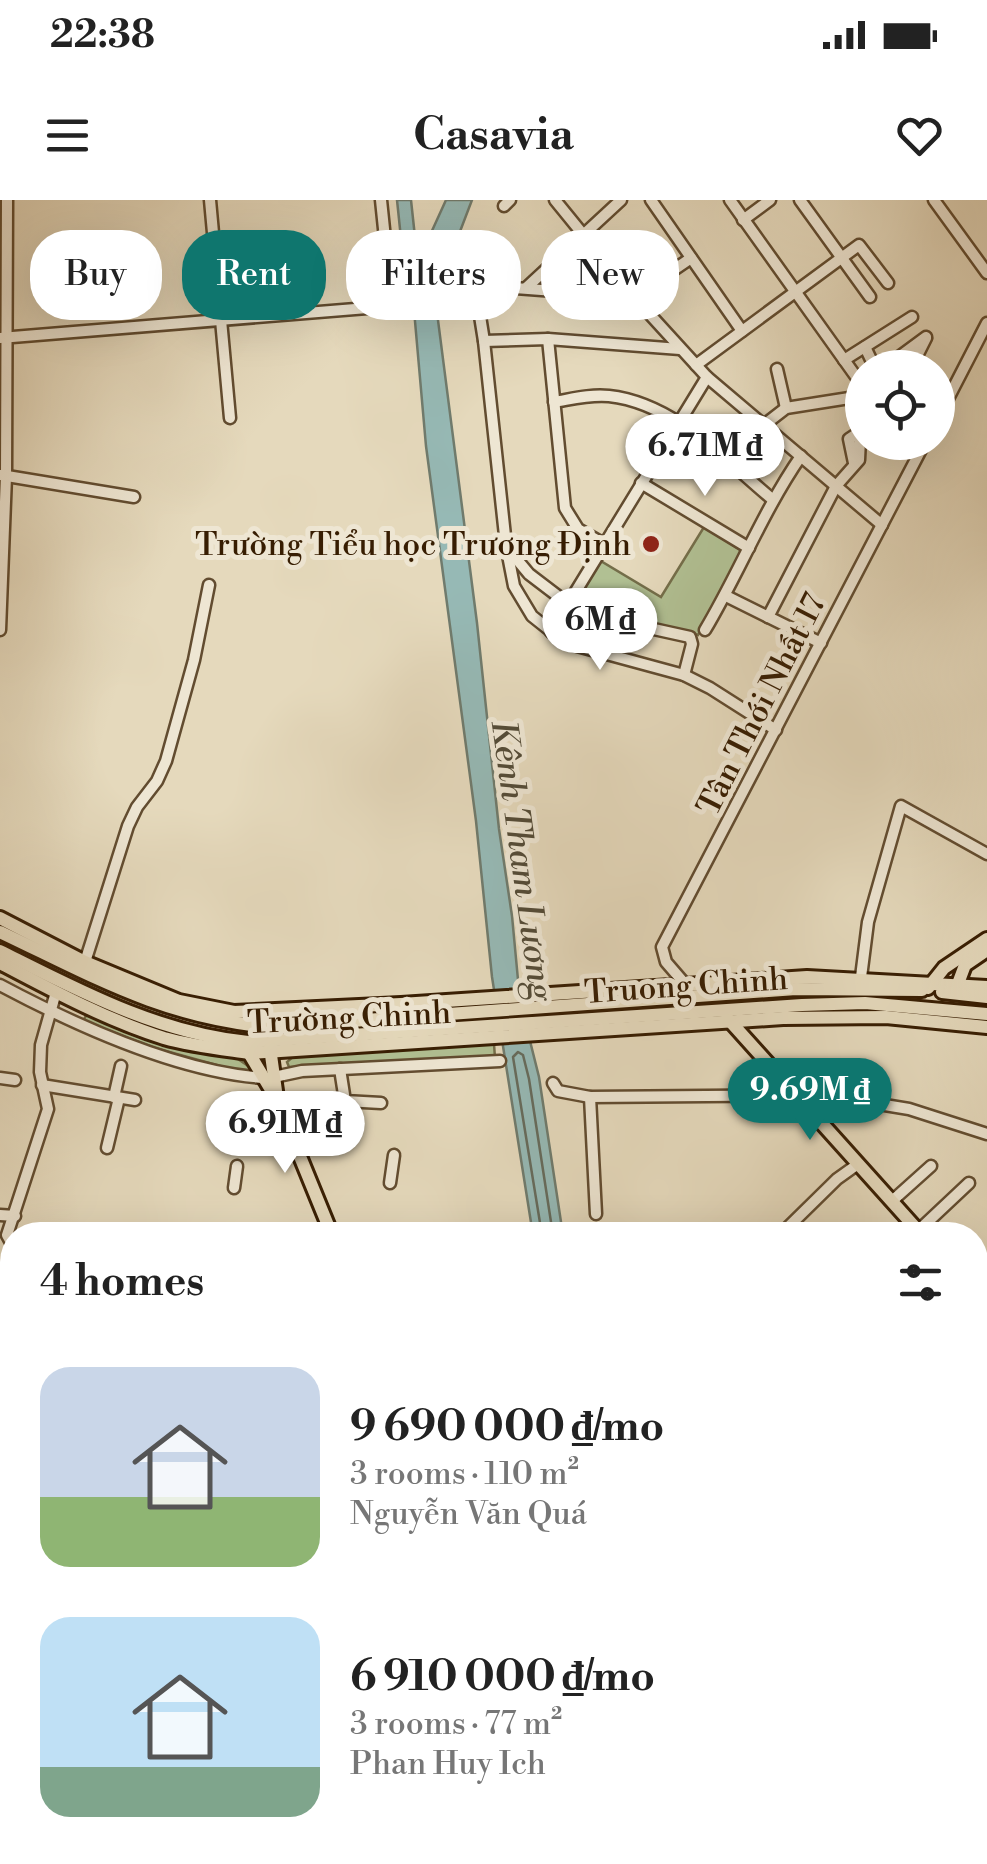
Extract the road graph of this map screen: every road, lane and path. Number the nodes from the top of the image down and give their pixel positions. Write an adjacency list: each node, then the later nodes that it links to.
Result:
1 (8, 200): 16 (street)
2 (210, 200): 27 (street)
3 (381, 200): 27 (street)
4 (555, 200): 12 (street)
5 (621, 200): 13 (street)
6 (652, 200): 14 (street)
7 (730, 200): 11 (street)
8 (770, 200): 11 (street)
9 (800, 200): 15 (street)
10 (934, 200): 18 (street)
11 (743, 220): 23 (street)
12 (578, 230)
13 (588, 230)
14 (691, 258): 17 (street); 29 (street)
15 (841, 258): 20 (street); 23 (street); 24 (street)
16 (4, 261): 30 (street)
17 (679, 266)
18 (987, 273)
19 (541, 274): 21 (street)
20 (888, 283)
21 (526, 288): 22 (street); 32 (street)
22 (541, 289)
23 (794, 292): 29 (street); 38 (street)
24 (870, 297)
25 (912, 317): 33 (street)
26 (655, 320): 34 (street)
27 (220, 321): 30 (street); 46 (street)
28 (987, 322): 42 (street)
29 (742, 331): 39 (street)
30 (3, 338): 52 (street)
31 (548, 339): 32 (street); 34 (street); 44 (street)
32 (484, 340): 60 (street)
33 (865, 347): 35 (street); 38 (street)
34 (681, 349): 39 (street)
35 (866, 350)
36 (908, 350): 37 (street)
37 (920, 350)
38 (844, 360)
39 (696, 366): 41 (street)
40 (777, 369): 45 (street)
41 (707, 377): 47 (street); 48 (street)
42 (955, 385)
43 (845, 399): 45 (street)
44 (554, 402): 47 (street); 59 (street)
45 (786, 408): 48 (street)
46 (230, 418)
47 (679, 422): 53 (street); 56 (street)
48 (764, 424): 49 (street)
49 (801, 456): 54 (street); 56 (street)
50 (916, 460): 57 (street, Tân Thới Nhất 17)
51 (854, 463): 54 (street)
52 (3, 476): 55 (street); 58 (street)
53 (641, 483): 59 (street); 61 (street)
54 (836, 486): 57 (street); 65 (street)
55 (134, 497)
56 (772, 499): 61 (street)
57 (882, 525): 69 (street, Tân Thới Nhất 17)
58 (2, 542): 66 (street)
59 (604, 544): 64 (street)
60 (506, 546): 64 (street); 68 (street)
61 (749, 548): 63 (street)
62 (209, 586): 78 (street)
63 (726, 596): 65 (street); 67 (street)
64 (565, 606): 68 (street); 70 (street)
65 (768, 616): 69 (street)
66 (0, 630)
67 (705, 630)
68 (550, 632): 70 (street)
69 (821, 643): 71 (street, Tân Thới Nhất 17)
70 (684, 676): 71 (street)
71 (776, 730): 81 (street, Tân Thới Nhất 17)
72 (987, 854): 80 (street)
73 (0, 918): 78 (main road, Trường Chinh)
74 (0, 932): 97 (main road, Trường Chinh)
75 (987, 939): 83 (main road)
76 (987, 950): 85 (main road)
77 (0, 951): 105 (main road, Trường Chinh)
78 (85, 962): 97 (main road, Trường Chinh)
79 (0, 963): 86 (main road, Trường Chinh)
80 (861, 982): 81 (main road); 83 (main road); 93 (main road, Truong Chinh)
81 (685, 984): 93 (main road)
82 (0, 985): 91 (street, Trường Chinh)
83 (928, 987): 85 (main road); 94 (main road)
84 (987, 987): 85 (main road)
85 (956, 989): 87 (main road); 96 (main road)
86 (56, 992): 91 (street); 105 (main road, Trường Chinh)
87 (987, 997)
88 (477, 1005): 89 (main road, Trường Chinh); 93 (main road, Truong Chinh)
89 (402, 1011): 92 (main road, Trường Chinh); 100 (main road, Trường Chinh)
90 (720, 1011): 93 (main road, Truong Chinh); 94 (main road, Truong Chinh); 99 (main road)
91 (51, 1012): 111 (street, Trường Chinh); 115 (street)
92 (270, 1012): 97 (main road, Trường Chinh); 100 (main road)
93 (551, 1013): 99 (main road); 103 (main road, Trường Chinh)
94 (925, 1013): 96 (main road, Truong Chinh); 98 (main road)
95 (987, 1014): 96 (main road, Truong Chinh)
96 (953, 1016): 101 (main road)
97 (249, 1019): 100 (main road, Trường Chinh); 105 (main road)
98 (761, 1020): 99 (main road); 104 (main road)
99 (731, 1022): 104 (main road)
100 (269, 1027): 106 (main road)
101 (987, 1027)
102 (316, 1038): 103 (main road); 106 (main road); 107 (main road)
103 (403, 1039): 107 (main road, Trường Chinh)
104 (751, 1044): 116 (main road)
105 (249, 1047): 106 (main road, Trường Chinh); 111 (main road)
106 (270, 1048): 107 (main road, Trường Chinh); 111 (main road)
107 (294, 1052): 111 (main road)
108 (500, 1062): 110 (street, Trường Chinh)
109 (121, 1066): 118 (street)
110 (340, 1069): 111 (street, Trường Chinh); 120 (street)
111 (269, 1077): 137 (main road)
112 (0, 1078): 113 (street)
113 (15, 1080)
114 (552, 1083): 117 (street)
115 (42, 1084): 118 (street); 135 (street)
116 (794, 1094): 117 (street); 123 (street); 126 (main road)
117 (590, 1097): 133 (street)
118 (116, 1098): 119 (street); 124 (street)
119 (135, 1100)
120 (345, 1101): 121 (street); 122 (street)
121 (318, 1102)
122 (381, 1103)
123 (987, 1134)
124 (107, 1148)
125 (394, 1156): 129 (street)
126 (858, 1164): 132 (main road); 138 (street)
127 (237, 1166): 131 (street)
128 (930, 1166): 132 (street)
129 (390, 1182)
130 (970, 1183): 140 (street)
131 (234, 1188)
132 (892, 1201): 139 (main road)
133 (596, 1214)
134 (0, 1215): 135 (street)
135 (15, 1216): 136 (street)
136 (13, 1222)
137 (327, 1222)
138 (793, 1222)
139 (910, 1222)
140 (931, 1222)

